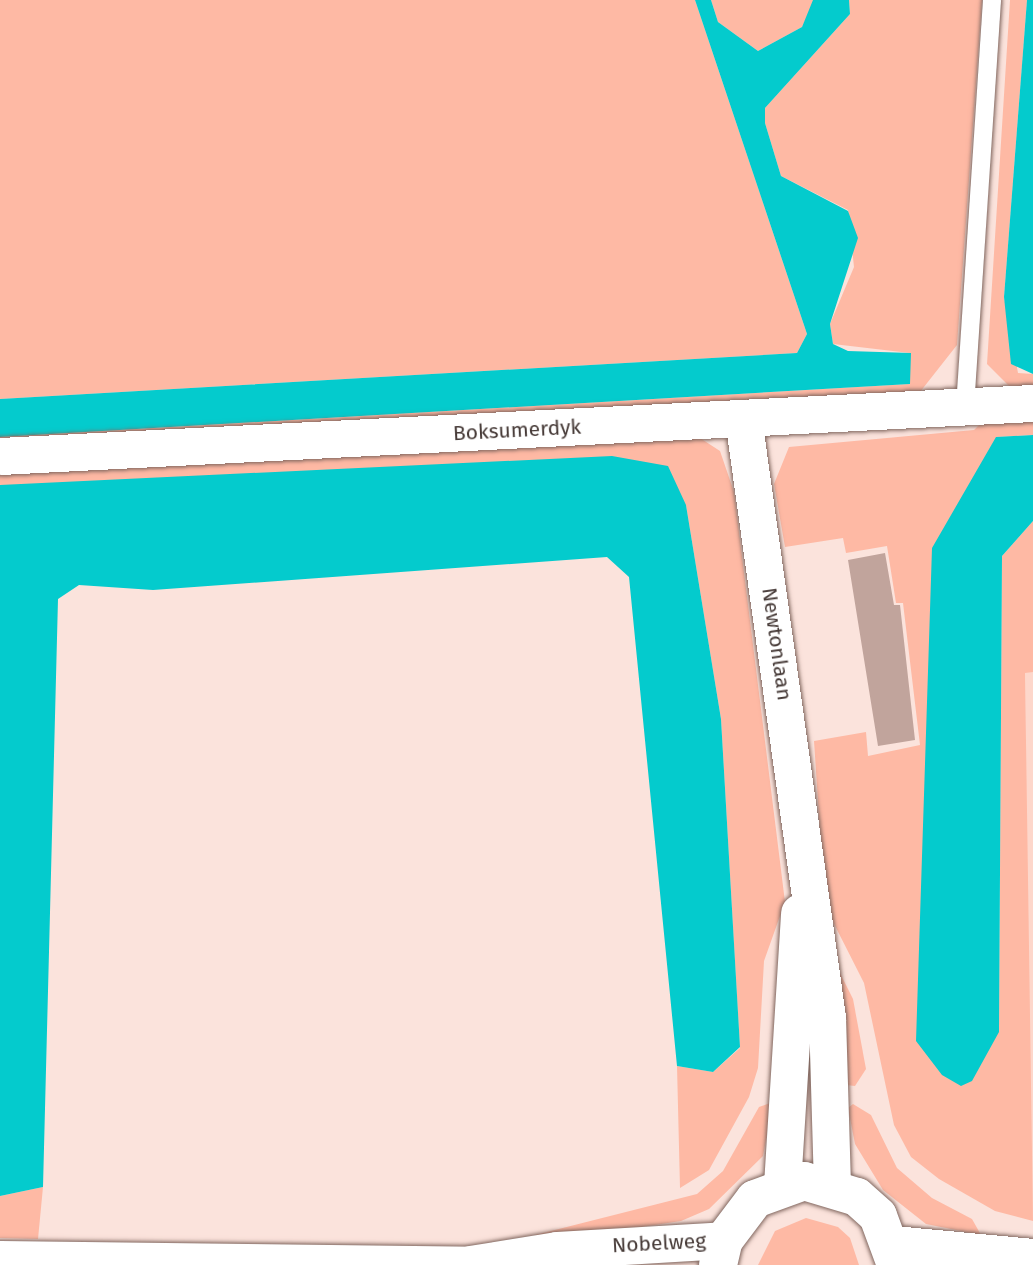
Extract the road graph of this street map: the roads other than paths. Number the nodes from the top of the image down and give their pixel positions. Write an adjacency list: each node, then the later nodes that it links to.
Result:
1 (992, 0): 3 (lane)
2 (1033, 403): 3 (street, Boksumerdyk)
3 (965, 407): 4 (street, Boksumerdyk)
4 (743, 418): 5 (street, Boksumerdyk); 6 (street, Newtonlaan)
5 (0, 456)
6 (804, 870): 7 (street, Newtonlaan); 8 (street, Newtonlaan)
7 (782, 1185): 8 (street); 9 (street)
8 (832, 1185): 10 (street)
9 (721, 1252): 14 (street, Nobelweg)
10 (894, 1255): 11 (street)
11 (1033, 1256)
12 (4, 1261): 13 (street, Nobelweg)
13 (328, 1264): 14 (street, Nobelweg)
14 (472, 1265)

